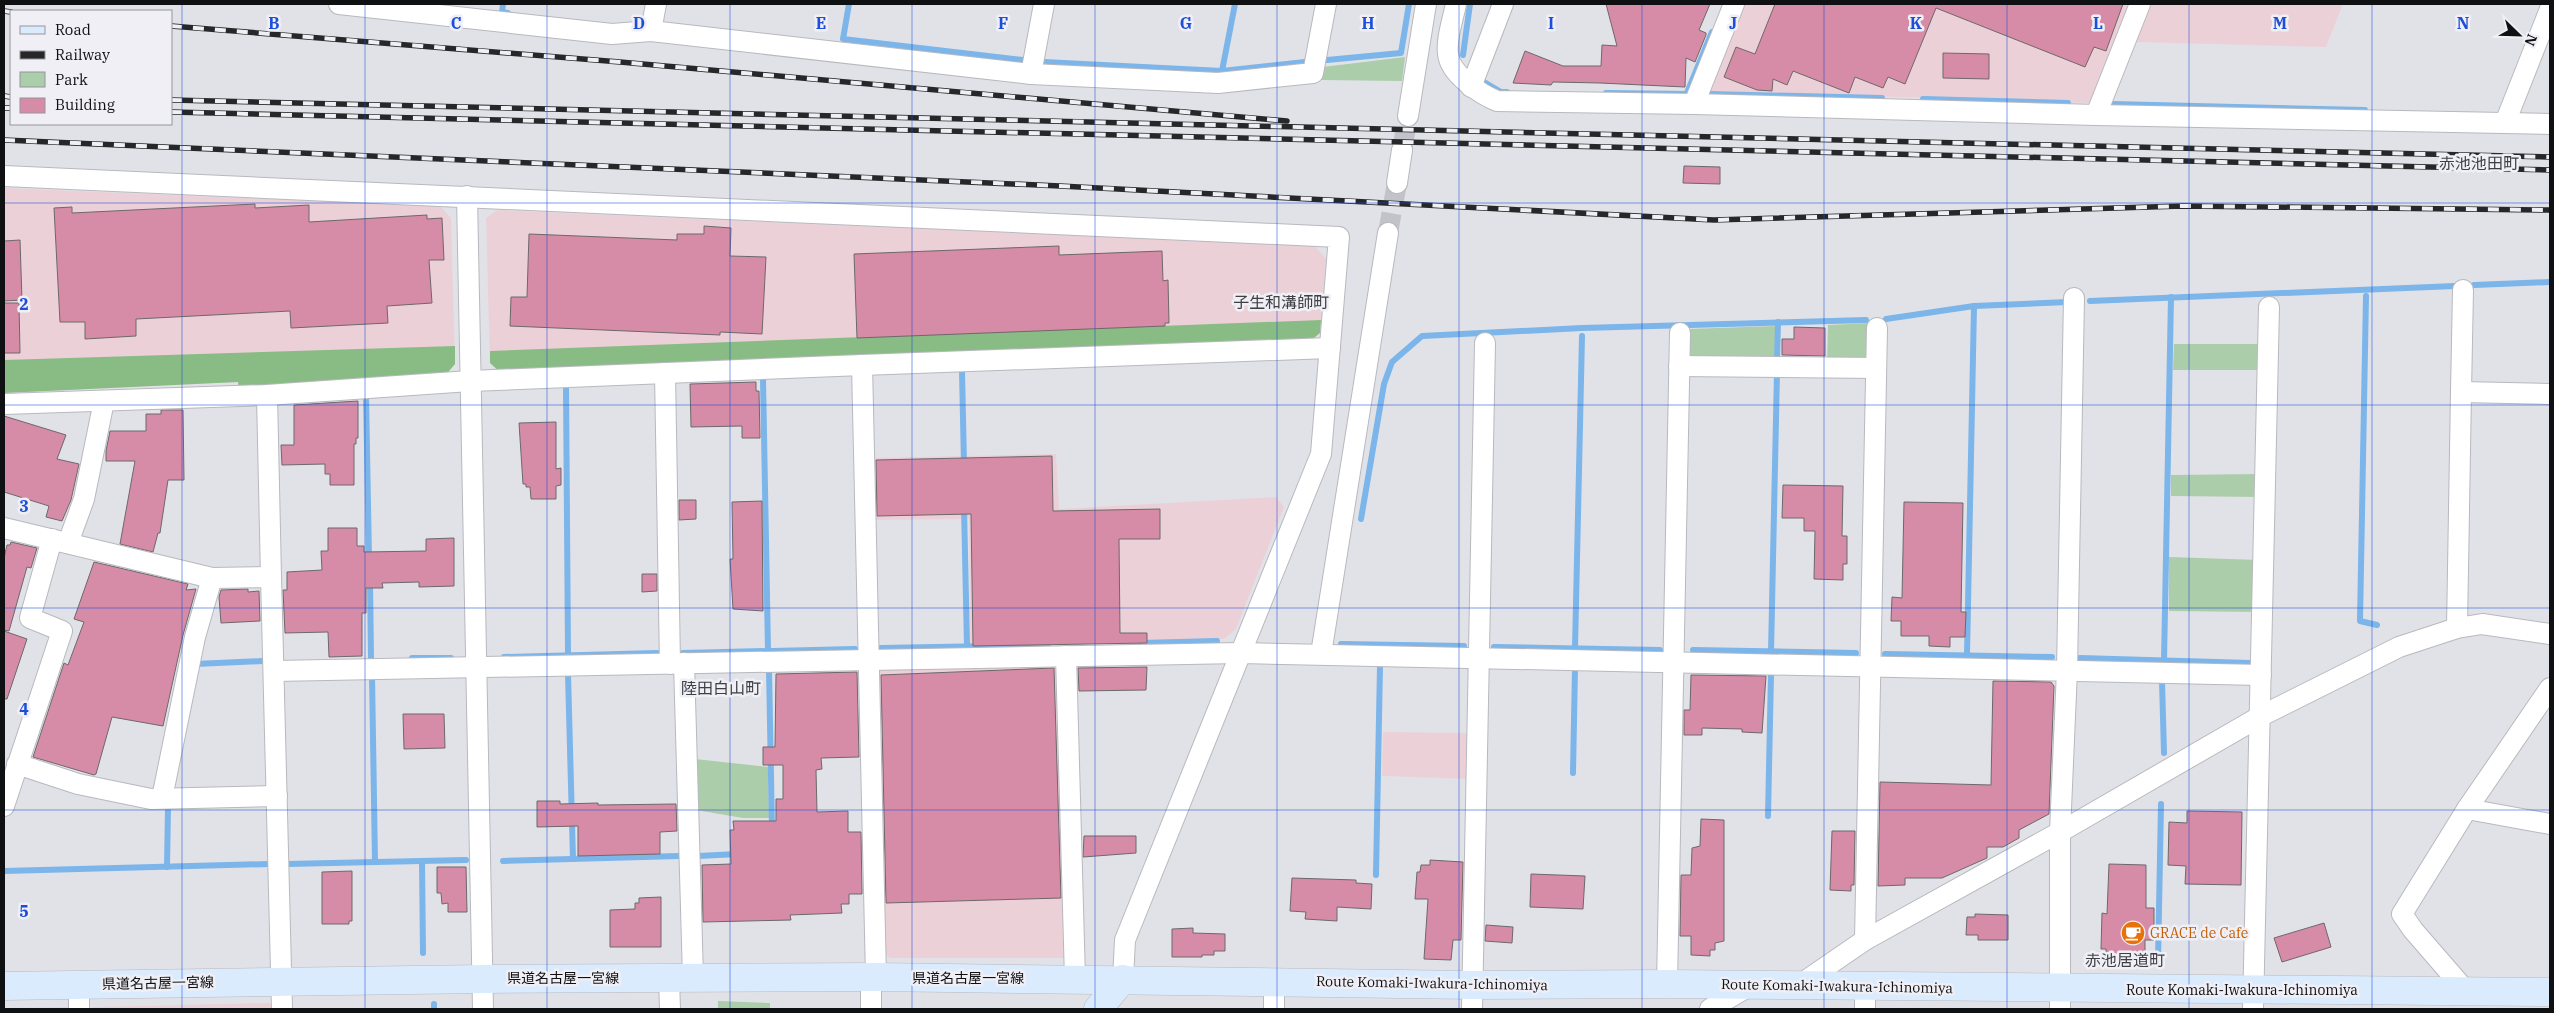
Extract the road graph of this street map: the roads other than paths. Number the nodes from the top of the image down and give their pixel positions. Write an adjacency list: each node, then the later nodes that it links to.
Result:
1 (339, 4): 10 (street)
2 (656, 4): 12 (street)
3 (1044, 4): 13 (street)
4 (1326, 4): 13 (street)
5 (1426, 4): 17 (street)
6 (1456, 4): 14 (street)
7 (1503, 4): 14 (street)
8 (1734, 4): 15 (street)
9 (2140, 4): 16 (street)
10 (372, 6): 12 (street)
11 (2550, 9): 18 (street)
12 (651, 31): 13 (street)
13 (1031, 74)
14 (1471, 87): 15 (street)
15 (1694, 104): 16 (street)
16 (2096, 115): 18 (street)
17 (1408, 116)
18 (2505, 122): 19 (street)
19 (2550, 124)
20 (1402, 150): 22 (street)
21 (4, 176): 23 (street)
22 (1397, 182)
23 (466, 196): 31 (street); 36 (street)
24 (1388, 233): 49 (street)
25 (2463, 290): 37 (street)
26 (2074, 298): 57 (street)
27 (2269, 306): 59 (street)
28 (1876, 328): 34 (street)
29 (1680, 333): 33 (street)
30 (1484, 344): 51 (street)
31 (1330, 348): 32 (street); 48 (street)
32 (862, 365): 35 (street); 52 (street)
33 (1679, 366): 34 (street); 53 (street)
34 (1876, 368): 55 (street)
35 (665, 373): 36 (street); 54 (street)
36 (470, 381): 39 (street); 56 (street)
37 (2461, 392): 38 (street); 46 (street)
38 (2550, 394)
39 (267, 395): 40 (street); 44 (street)
40 (104, 401): 41 (street); 43 (street)
41 (4, 404)
42 (4, 528): 43 (street)
43 (60, 541): 45 (street); 62 (street)
44 (272, 577): 45 (street); 58 (street)
45 (212, 578): 64 (street)
46 (2457, 628): 47 (street); 61 (street)
47 (2550, 634)
48 (1240, 653): 49 (street); 50 (street); 74 (street)
49 (1321, 654): 51 (street)
50 (1066, 656): 52 (street); 73 (street)
51 (1479, 658): 53 (street); 84 (street)
52 (869, 660): 54 (street); 70 (street)
53 (1673, 662): 55 (street); 77 (street)
54 (677, 664): 56 (street); 71 (street)
55 (1870, 666): 57 (street); 69 (street)
56 (476, 667): 58 (street); 72 (street)
57 (2067, 670): 59 (street); 68 (street)
58 (274, 672): 63 (street)
59 (2261, 675): 61 (street)
60 (2550, 688): 66 (street)
61 (2261, 716): 68 (street); 87 (street)
62 (13, 760): 64 (street); 65 (street)
63 (277, 796): 64 (street); 75 (street)
64 (162, 798)
65 (4, 806)
66 (2467, 809): 67 (street); 81 (street)
67 (2550, 824)
68 (2060, 832): 69 (street); 86 (street)
69 (1865, 940): 80 (street)
70 (873, 977): 71 (main road, 県道名古屋一宮線); 73 (main road, 県道名古屋一宮線); 91 (street)
71 (681, 978): 72 (main road, 県道名古屋一宮線); 90 (street)
72 (483, 979): 75 (main road, 県道名古屋一宮線); 89 (street)
73 (1075, 979): 74 (main road, 県道名古屋一宮線)
74 (1123, 979): 76 (main road, Route Komaki-Iwakura-Ichinomiya); 92 (main road); 93 (main road)
75 (281, 981): 83 (main road, 県道名古屋一宮線); 88 (street)
76 (1274, 981): 84 (main road, Route Komaki-Iwakura-Ichinomiya); 94 (street)
77 (1667, 984): 78 (main road, Route Komaki-Iwakura-Ichinomiya); 84 (main road, Route Komaki-Iwakura-Ichinomiya)
78 (1750, 985): 80 (main road, Route Komaki-Iwakura-Ichinomiya); 95 (street)
79 (4, 986): 83 (main road, 県道名古屋一宮線)
80 (1798, 986): 85 (main road, Route Komaki-Iwakura-Ichinomiya)
81 (2465, 990): 82 (main road, Route Komaki-Iwakura-Ichinomiya); 87 (main road, Route Komaki-Iwakura-Ichinomiya)
82 (2550, 992)
83 (79, 996)
84 (1473, 997)
85 (1865, 998): 86 (main road, Route Komaki-Iwakura-Ichinomiya)
86 (2060, 998): 87 (main road, Route Komaki-Iwakura-Ichinomiya)
87 (2253, 1000)
88 (282, 1009)
89 (483, 1009)
90 (670, 1009)
91 (871, 1009)
92 (1098, 1009)
93 (1118, 1009)
94 (1274, 1009)
95 (1710, 1009)

